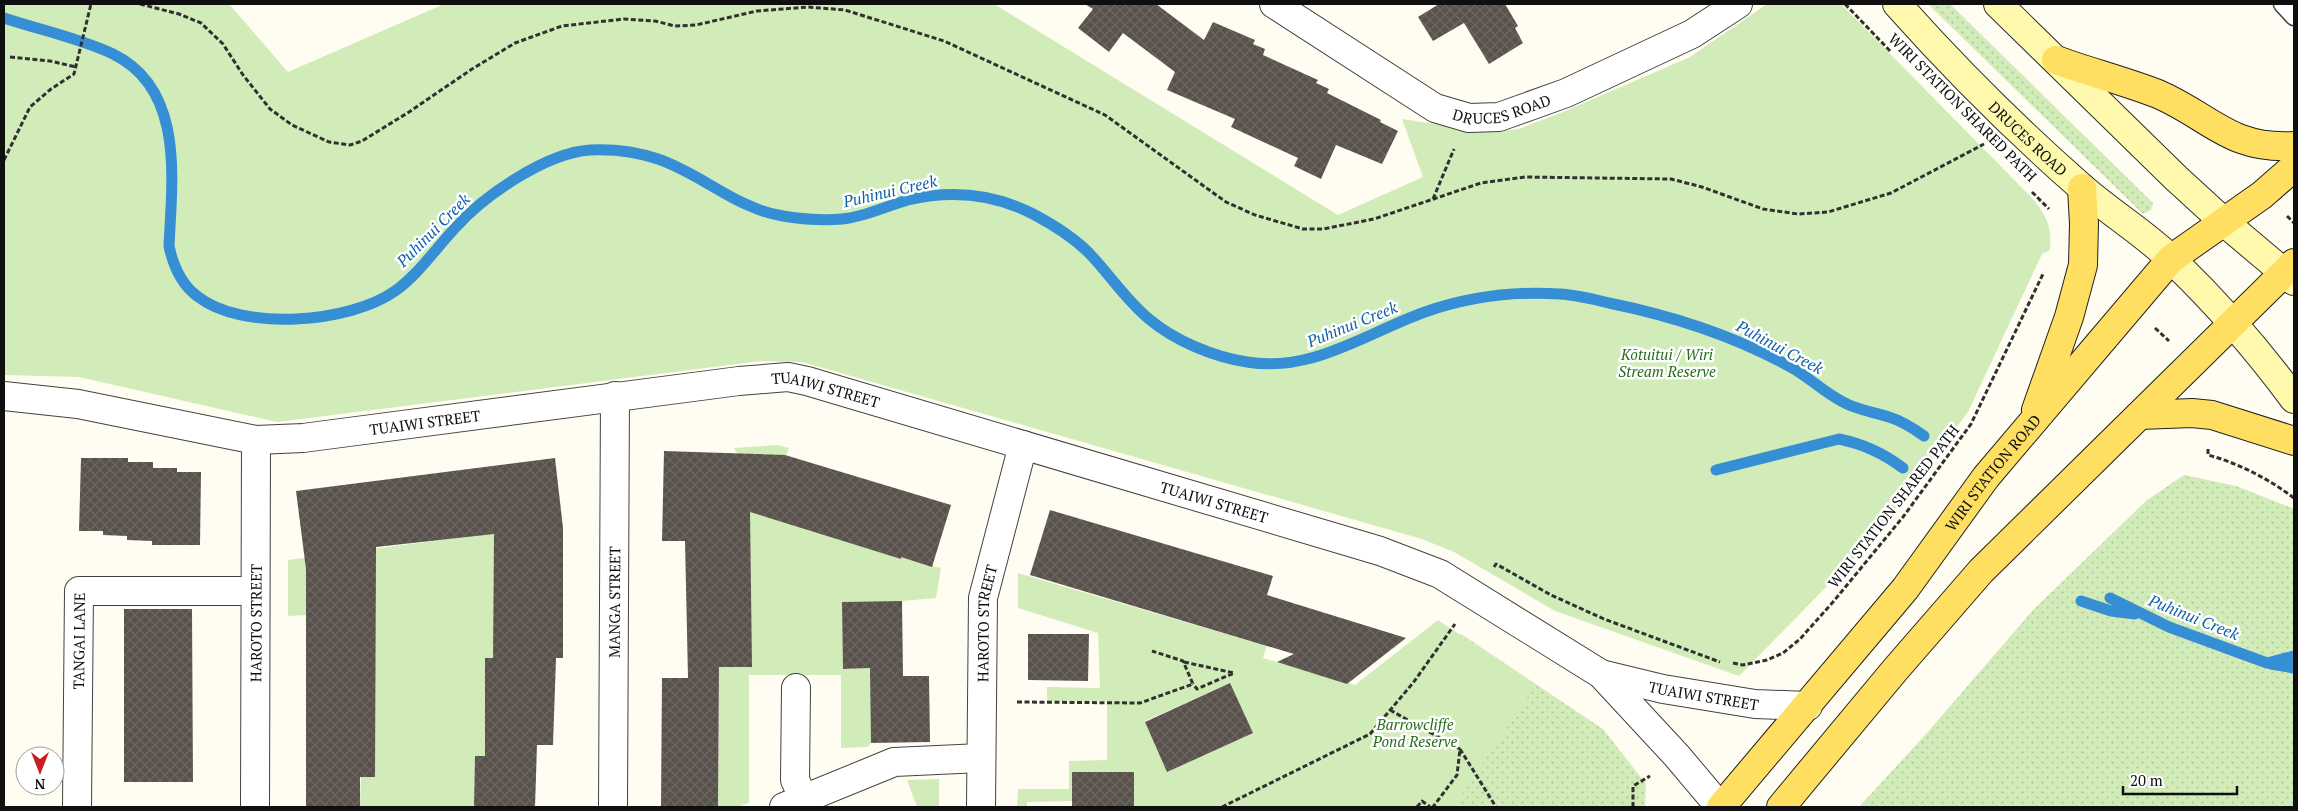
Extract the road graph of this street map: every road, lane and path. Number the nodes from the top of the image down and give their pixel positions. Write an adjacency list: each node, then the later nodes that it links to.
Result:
1 (91, 4): 13 (path)
2 (140, 4): 24 (path)
3 (1274, 4): 14 (street, DRUCES ROAD)
4 (1738, 4): 14 (street, DRUCES ROAD)
5 (1845, 4): 11 (path, WIRI STATION SHARED PATH)
6 (1897, 4): 15 (main road, DRUCES ROAD)
7 (1998, 4): 12 (main road)
8 (2282, 4): 9 (lane)
9 (2294, 17)
10 (10, 57): 13 (path)
11 (1897, 57)
12 (2056, 60): 18 (main road); 27 (main road)
13 (76, 67): 20 (path)
14 (1469, 118): 24 (path)
15 (2018, 128): 17 (path); 23 (main road, DRUCES ROAD)
16 (1978, 137): 17 (path, WIRI STATION SHARED PATH)
17 (1984, 144): 19 (path, WIRI STATION SHARED PATH); 24 (path)
18 (2294, 146)
19 (1990, 150)
20 (4, 160)
21 (2294, 167): 27 (main road, WIRI STATION ROAD)
22 (2027, 187): 25 (path, WIRI STATION SHARED PATH)
23 (2082, 188): 29 (main road, DRUCES ROAD); 39 (main road)
24 (1433, 200)
25 (2050, 210)
26 (2287, 215): 28 (path)
27 (2224, 222): 29 (main road, WIRI STATION ROAD); 31 (main road)
28 (2294, 223)
29 (2171, 259): 32 (main road, WIRI STATION ROAD); 33 (main road, DRUCES ROAD)
30 (2044, 272): 50 (path, WIRI STATION SHARED PATH)
31 (2290, 272): 33 (main road)
32 (2133, 305): 34 (path); 39 (main road, WIRI STATION ROAD)
33 (2232, 322): 34 (main road); 37 (main road, DRUCES ROAD)
34 (2191, 364): 38 (main road)
35 (4, 396): 40 (street, TUAIWI STREET)
36 (615, 396): 40 (street, TUAIWI STREET); 42 (street, TUAIWI STREET); 64 (street, MANGA STREET)
37 (2294, 399)
38 (2140, 415): 41 (main road); 72 (main road)
39 (2030, 426): 56 (main road, WIRI STATION ROAD)
40 (256, 440): 46 (street, HAROTO STREET)
41 (2294, 441)
42 (1023, 445): 51 (street, TUAIWI STREET); 60 (street, HAROTO STREET)
43 (2208, 455): 44 (path)
44 (2294, 498)
45 (1496, 564): 50 (path, WIRI STATION SHARED PATH)
46 (255, 591): 62 (street, TANGAI LANE); 63 (street, HAROTO STREET)
47 (1456, 624): 57 (path)
48 (1152, 651): 49 (path)
49 (1184, 662): 52 (path); 52 (path)
50 (1721, 662): 54 (path)
51 (1601, 674): 54 (street, TUAIWI STREET); 59 (street, TUAIWI STREET)
52 (1193, 684): 55 (path)
53 (796, 688): 61 (street)
54 (1706, 697): 56 (street, TUAIWI STREET)
55 (1011, 702)
56 (1808, 706): 71 (main road, WIRI STATION ROAD)
57 (1390, 710): 58 (path); 66 (path)
58 (1460, 749): 68 (path); 69 (path)
59 (1677, 756): 70 (path); 71 (street, TUAIWI STREET)
60 (981, 758): 61 (street); 65 (street, HAROTO STREET)
61 (794, 803)
62 (77, 807)
63 (255, 807)
64 (612, 807)
65 (982, 807)
66 (1222, 807)
67 (1417, 807): 68 (path)
68 (1431, 807)
69 (1496, 807)
70 (1633, 807)
71 (1720, 807)
72 (1780, 807)

